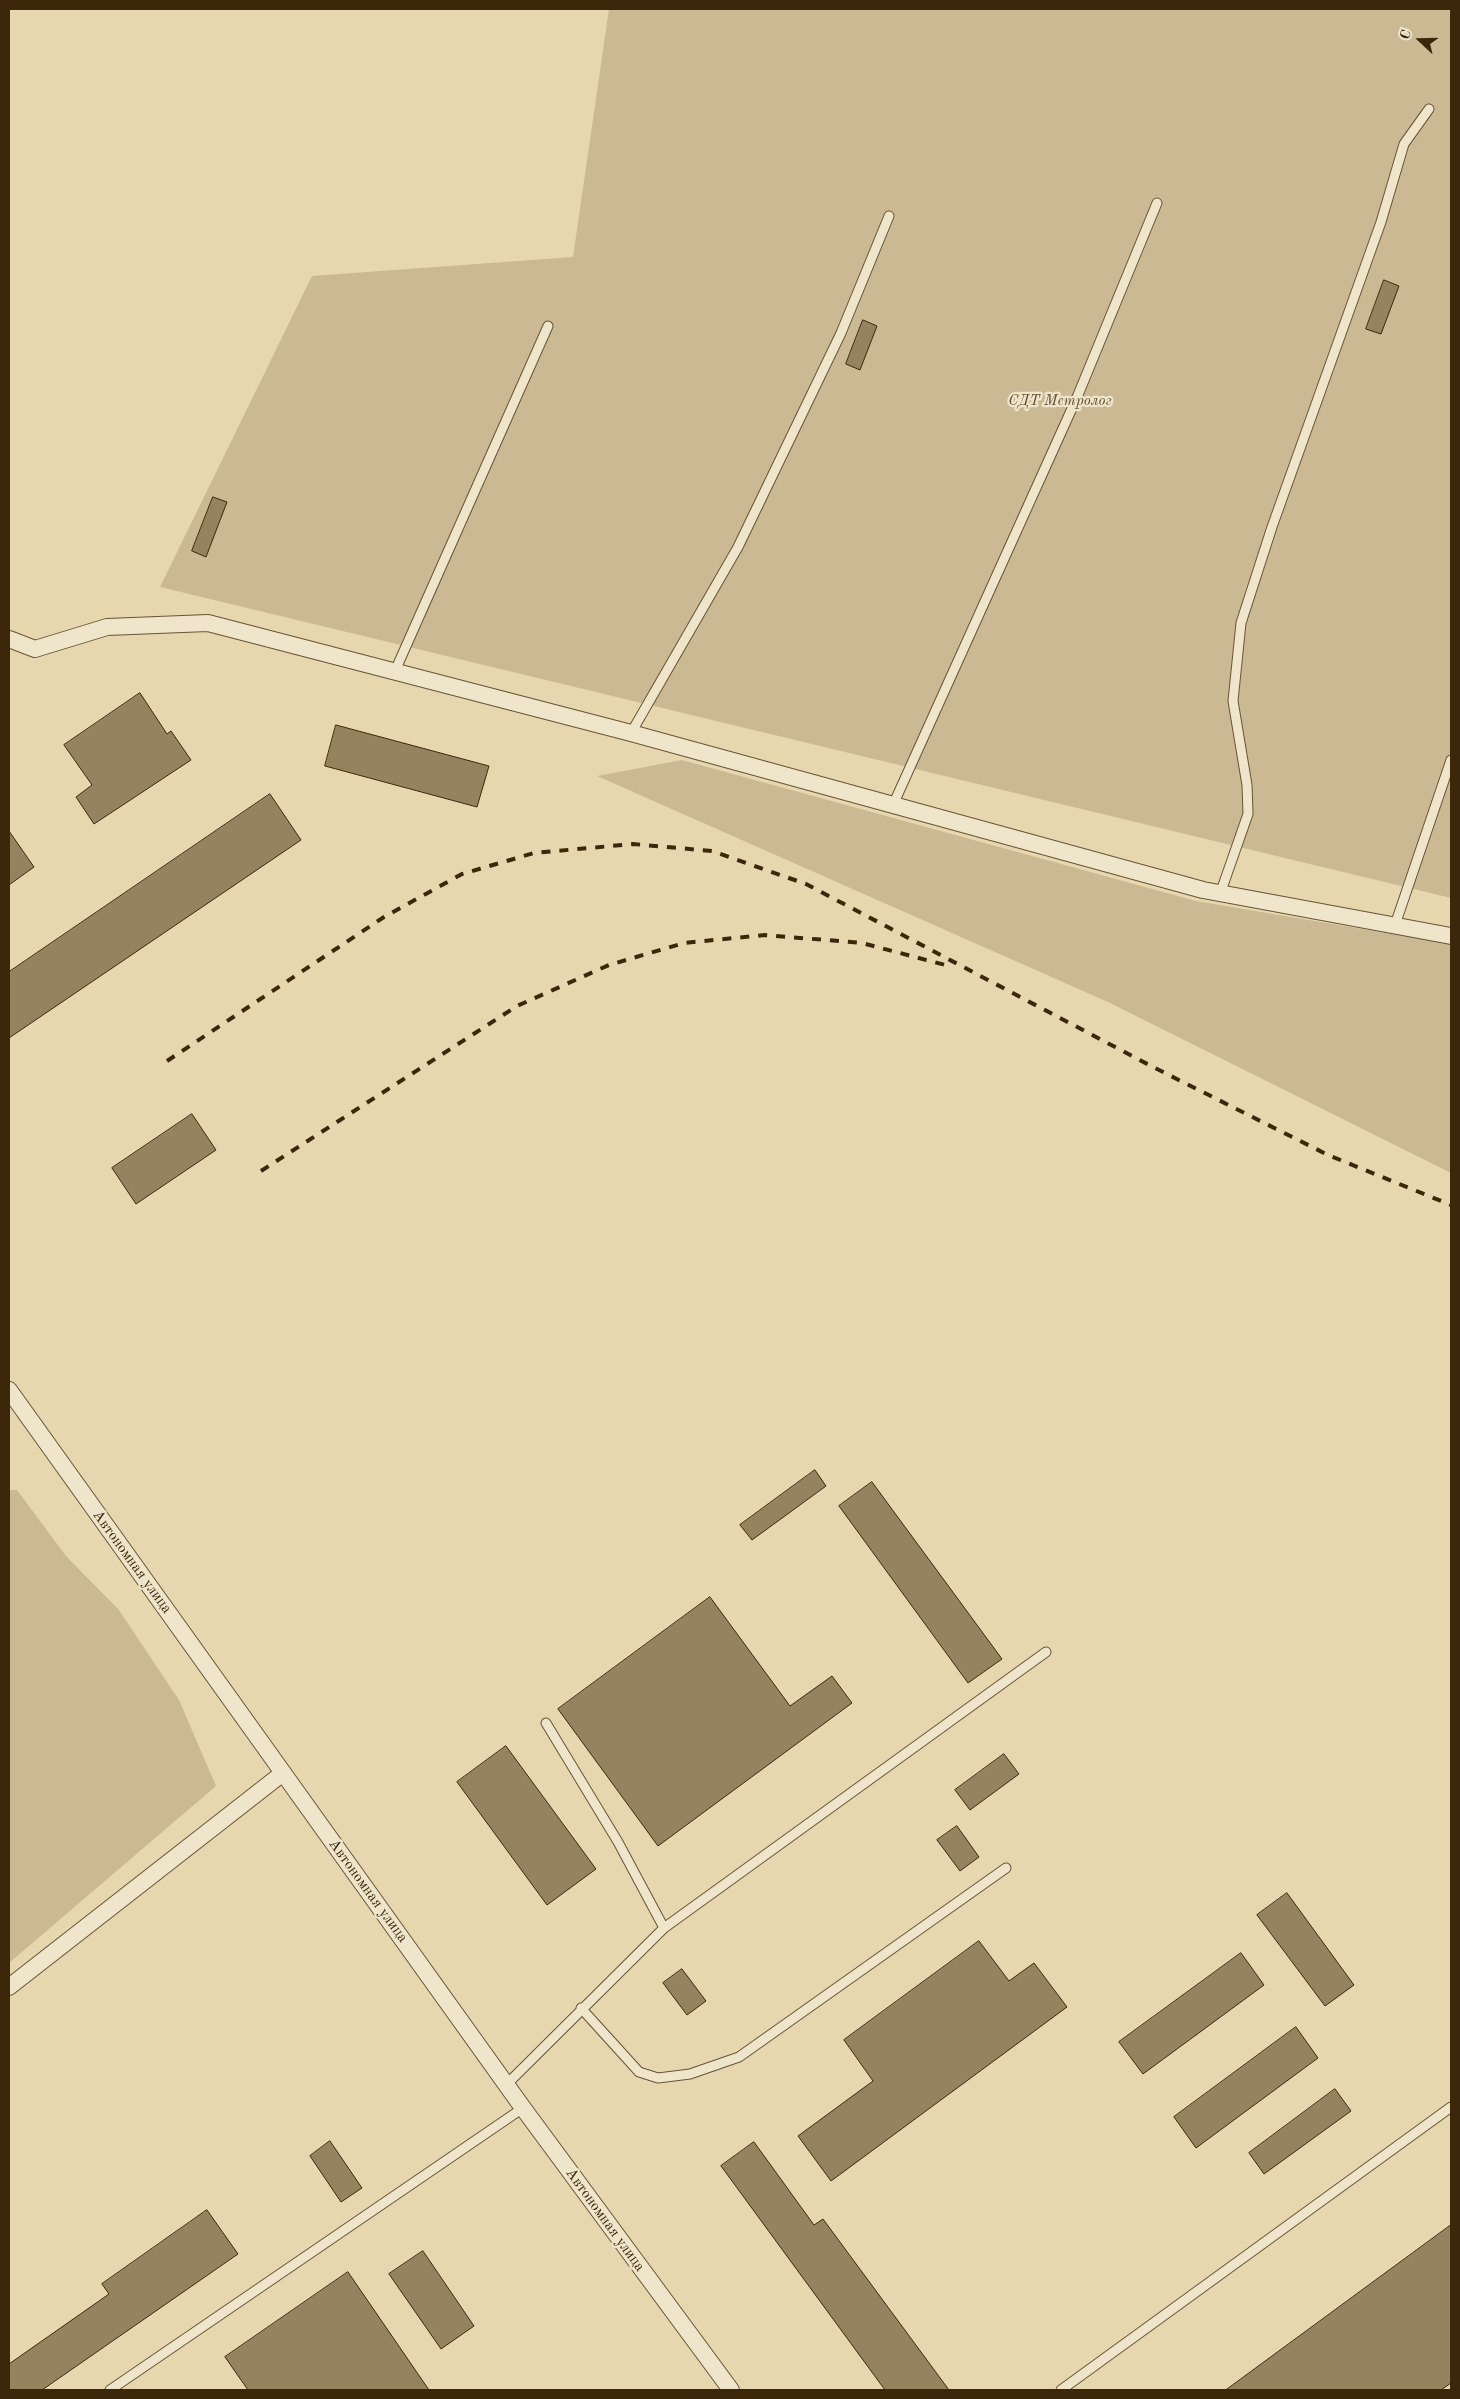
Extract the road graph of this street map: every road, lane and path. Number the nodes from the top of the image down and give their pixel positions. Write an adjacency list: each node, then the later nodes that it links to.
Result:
1 (1429, 109): 10 (lane)
2 (1157, 203): 9 (lane)
3 (889, 216): 7 (lane)
4 (548, 326): 6 (lane)
5 (9, 639): 6 (street)
6 (395, 672): 7 (street)
7 (631, 733): 9 (street)
8 (1451, 760): 11 (lane)
9 (893, 805): 10 (street)
10 (1220, 894): 11 (street)
11 (1395, 925): 12 (street)
12 (1451, 936)
13 (9, 1390): 16 (street, Автономная улица)
14 (1046, 1652): 18 (lane)
15 (546, 1723): 18 (lane)
16 (283, 1773): 19 (street); 21 (street, Автономная улица)
17 (1006, 1868): 20 (lane)
18 (664, 1928): 20 (lane)
19 (9, 1987)
20 (582, 2008): 21 (lane)
21 (506, 2085): 23 (street, Автономная улица)
22 (1451, 2107): 26 (lane)
23 (522, 2108): 24 (lane); 25 (street, Автономная улица)
24 (110, 2390)
25 (730, 2390)
26 (1061, 2390)

